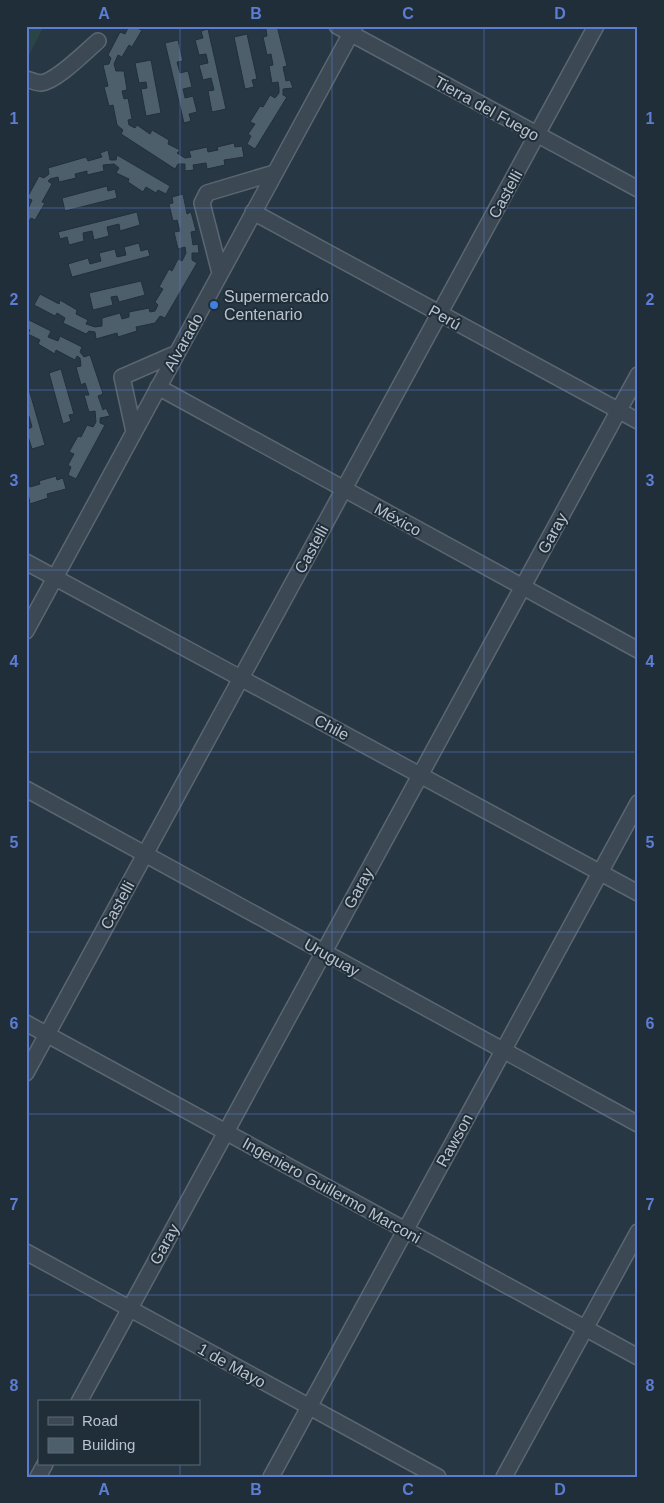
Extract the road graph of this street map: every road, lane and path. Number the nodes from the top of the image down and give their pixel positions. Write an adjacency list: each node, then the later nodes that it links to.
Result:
1 (337, 26): 3 (street, Tierra del Fuego)
2 (596, 26): 6 (street, Castelli)
3 (353, 30): 6 (street, Tierra del Fuego); 7 (street, Alvarado)
4 (98, 40): 5 (street)
5 (26, 79)
6 (537, 134): 8 (street, Tierra del Fuego); 11 (street, Castelli)
7 (274, 174): 9 (street, Alvarado); 10 (street)
8 (638, 190)
9 (253, 212): 10 (street, Alvarado); 11 (street, Perú)
10 (220, 273): 12 (street, Alvarado)
11 (440, 313): 15 (street, Perú); 18 (street, Castelli)
12 (177, 353): 14 (street, Alvarado); 17 (street)
13 (638, 375): 15 (street, Garay)
14 (158, 388): 17 (street, Alvarado); 18 (street, México)
15 (618, 411): 16 (street, Perú); 21 (street, Garay)
16 (638, 421)
17 (134, 432): 20 (street, Alvarado)
18 (344, 489): 21 (street, México); 24 (street, Castelli)
19 (26, 562): 20 (street, Chile)
20 (55, 578): 22 (street, Alvarado); 24 (street, Chile)
21 (522, 587): 23 (street, México); 25 (street, Garay)
22 (26, 631)
23 (638, 650)
24 (241, 678): 25 (street, Chile); 28 (street, Castelli)
25 (420, 775): 29 (street, Chile); 31 (street, Garay)
26 (26, 789): 28 (street, Uruguay)
27 (638, 803): 29 (street, Rawson)
28 (145, 854): 31 (street, Uruguay); 33 (street, Castelli)
29 (600, 873): 30 (street, Chile); 34 (street, Rawson)
30 (638, 893)
31 (323, 952): 34 (street, Uruguay); 37 (street, Garay)
32 (26, 1023): 33 (street, Ingeniero Guillermo Marconi)
33 (47, 1034): 35 (street, Castelli); 37 (street, Ingeniero Guillermo Marconi)
34 (503, 1050): 36 (street, Uruguay); 38 (street, Rawson)
35 (26, 1073)
36 (638, 1124)
37 (226, 1132): 38 (street, Ingeniero Guillermo Marconi); 41 (street, Garay)
38 (405, 1230): 42 (street, Ingeniero Guillermo Marconi); 45 (street, Rawson)
39 (638, 1232): 42 (street)
40 (26, 1252): 41 (street, 1 de Mayo)
41 (129, 1308): 44 (street, Garay); 45 (street, 1 de Mayo)
42 (585, 1328): 43 (street, Ingeniero Guillermo Marconi); 48 (street)
43 (638, 1357)
44 (80, 1400)
45 (309, 1406): 46 (street, Rawson); 47 (street, 1 de Mayo)
46 (271, 1477)
47 (438, 1477)
48 (504, 1477)

